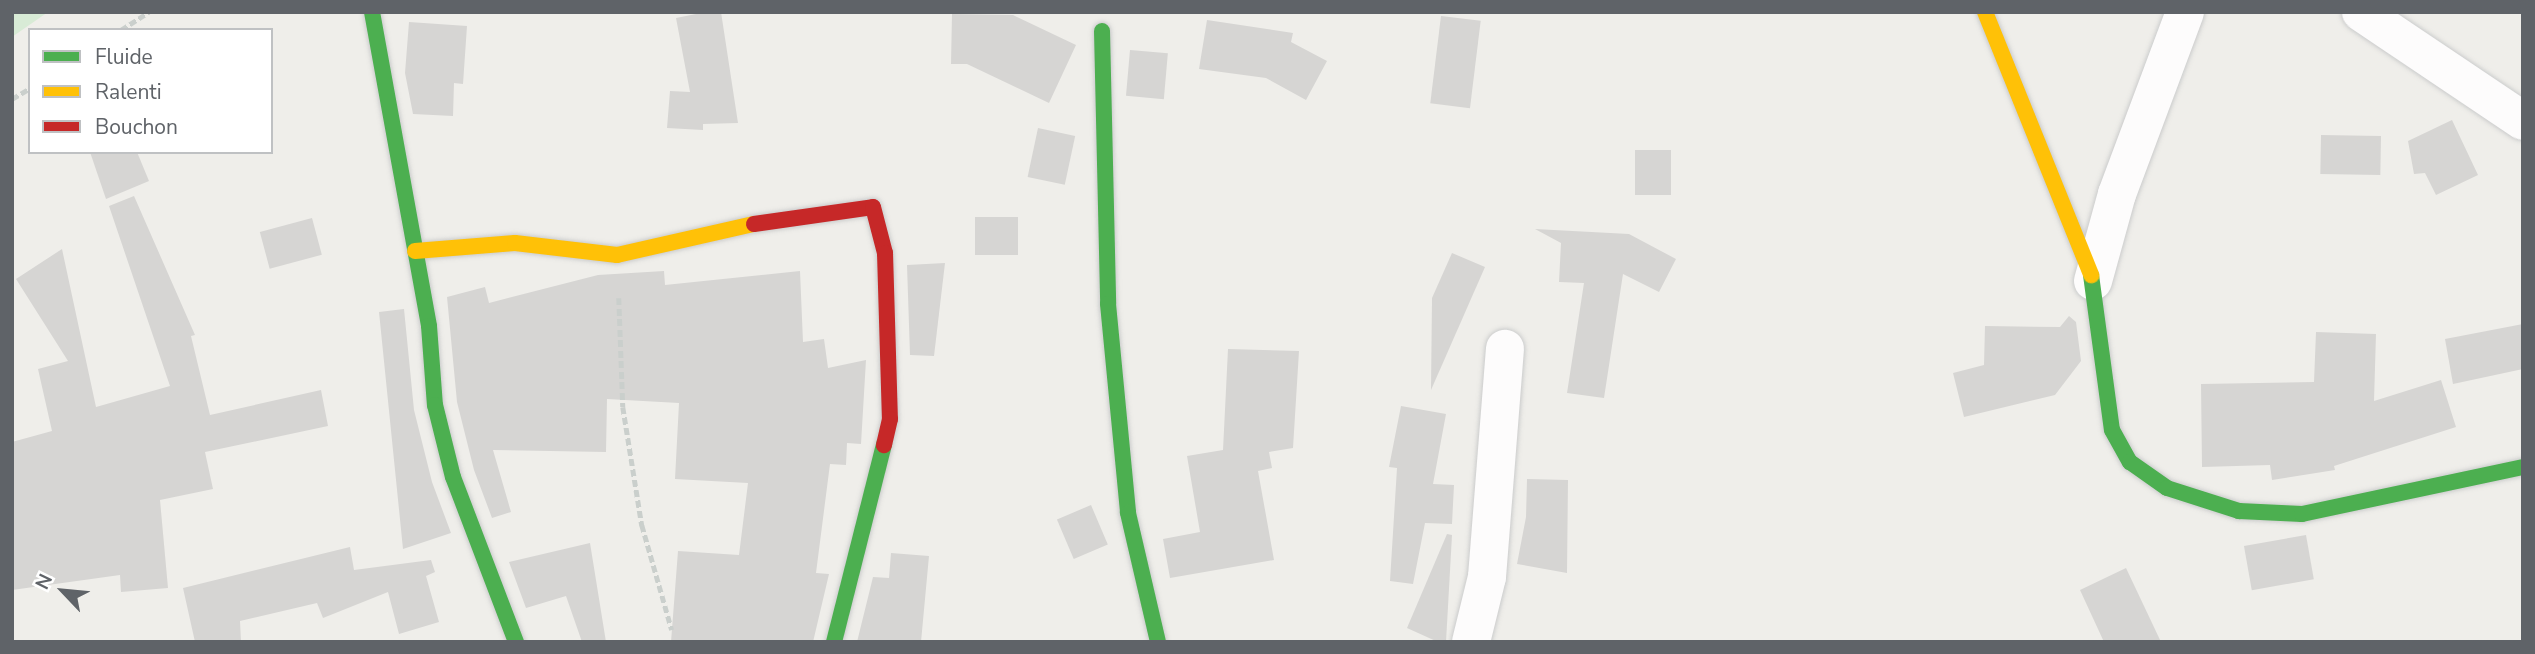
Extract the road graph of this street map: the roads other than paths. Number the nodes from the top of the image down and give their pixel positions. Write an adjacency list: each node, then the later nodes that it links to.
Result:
1 (372, 12): 7 (street)
2 (1985, 12): 8 (street)
3 (2185, 12): 8 (street)
4 (2361, 12): 6 (street)
5 (1102, 32): 13 (street)
6 (2523, 121)
7 (415, 251): 11 (street); 12 (street)
8 (2093, 281): 10 (street)
9 (1505, 349): 14 (street)
10 (2523, 467)
11 (516, 642)
12 (834, 642)
13 (1158, 642)
14 (1471, 642)

